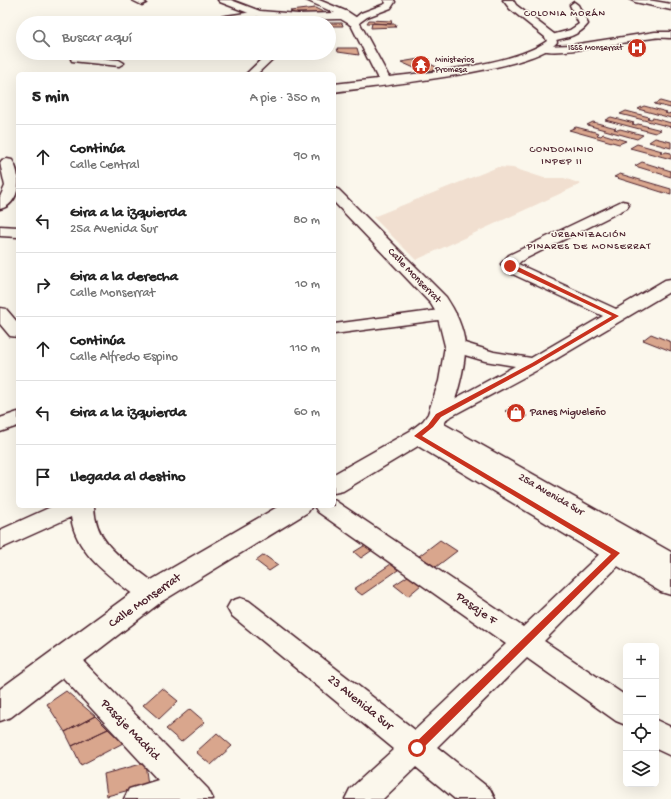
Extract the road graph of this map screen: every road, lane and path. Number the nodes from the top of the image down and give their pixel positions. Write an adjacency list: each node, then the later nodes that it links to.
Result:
1 (223, 0): 12 (street)
2 (311, 0): 11 (street)
3 (388, 0): 10 (street)
4 (508, 0): 19 (street)
5 (634, 0): 7 (street)
6 (660, 0): 7 (street)
7 (651, 3): 9 (street)
8 (574, 5): 19 (street)
9 (671, 7)
10 (379, 9): 13 (street); 17 (street)
11 (331, 11): 13 (street); 16 (street); 17 (street)
12 (259, 14): 14 (street); 15 (street)
13 (345, 14): 17 (street)
14 (245, 16)
15 (285, 16)
16 (304, 16)
17 (353, 23): 27 (street)
18 (671, 35): 20 (street)
19 (551, 38): 20 (street)
20 (546, 49): 27 (street)
21 (80, 60): 24 (street)
22 (123, 60): 24 (street)
23 (266, 60): 26 (street)
24 (119, 63): 25 (street)
25 (111, 72)
26 (253, 72)
27 (385, 81): 28 (street)
28 (336, 88)
29 (7, 163): 32 (street)
30 (336, 195): 37 (street, Calle Monserrat)
31 (622, 205): 38 (street)
32 (0, 206)
33 (0, 231): 34 (street)
34 (16, 232)
35 (671, 284): 38 (street)
36 (0, 313): 40 (street)
37 (447, 314): 39 (street); 41 (street, Calle Monserrat)
38 (617, 316): 42 (street)
39 (336, 329)
40 (11, 334)
41 (454, 346): 42 (street); 45 (street, Calle Monserrat)
42 (534, 364): 45 (street)
43 (16, 419): 44 (street)
44 (0, 426)
45 (429, 426): 46 (street); 52 (street, 25a Avenida Sur); 53 (street, 25a Avenida Sur)
46 (336, 484)
47 (70, 508): 51 (street)
48 (82, 508): 55 (street)
49 (295, 508): 55 (street, Calle Monserrat)
50 (329, 508): 57 (street, Pasaje F)
51 (0, 540)
52 (616, 553): 54 (street, 25a Avenida Sur); 57 (street)
53 (671, 564)
54 (671, 585)
55 (151, 594): 58 (street, Calle Monserrat)
56 (240, 608): 63 (street, 23 Avenida Sur)
57 (525, 643): 60 (street, Pasaje F); 63 (street)
58 (64, 660): 59 (street, Calle Monserrat); 64 (street, Pasaje Madrid)
59 (0, 708)
60 (623, 710)
61 (659, 735): 62 (street)
62 (671, 743)
63 (417, 748): 66 (street); 67 (street, 23 Avenida Sur)
64 (192, 793): 65 (street)
65 (140, 799)
66 (361, 799)
67 (479, 799)

